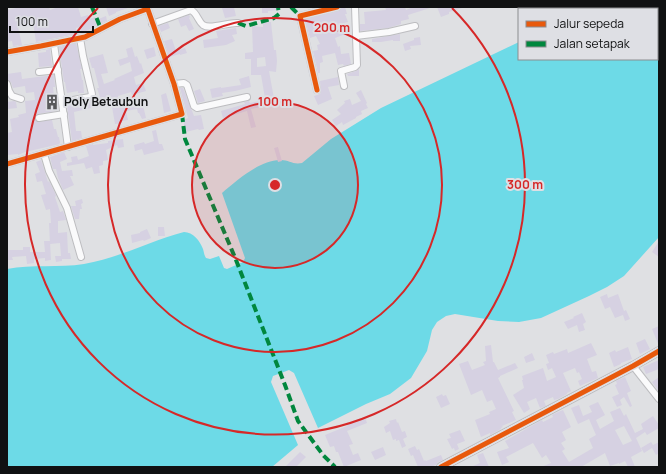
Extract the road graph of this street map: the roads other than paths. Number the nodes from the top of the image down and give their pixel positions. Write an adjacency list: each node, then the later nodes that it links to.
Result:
1 (337, 7): 16 (street)
2 (355, 7): 7 (street)
3 (147, 8): 5 (street); 8 (street)
4 (238, 23): 5 (street)
5 (152, 24): 14 (street)
6 (415, 26): 7 (street)
7 (356, 36): 15 (street)
8 (80, 38): 9 (street); 19 (street)
9 (54, 44): 10 (street); 11 (street)
10 (7, 52)
11 (58, 70): 12 (street); 19 (street)
12 (39, 72)
13 (7, 84): 18 (street)
14 (174, 84): 17 (street); 22 (street)
15 (344, 86)
16 (317, 90)
17 (247, 97)
18 (21, 98)
19 (62, 102): 20 (street)
20 (64, 114): 21 (street); 22 (street)
21 (39, 118)
22 (68, 147): 23 (street)
23 (44, 154): 24 (street); 25 (street)
24 (7, 164)
25 (81, 257)
26 (659, 351): 27 (street)
27 (633, 366): 28 (street); 29 (street)
28 (659, 399)
29 (441, 467)

